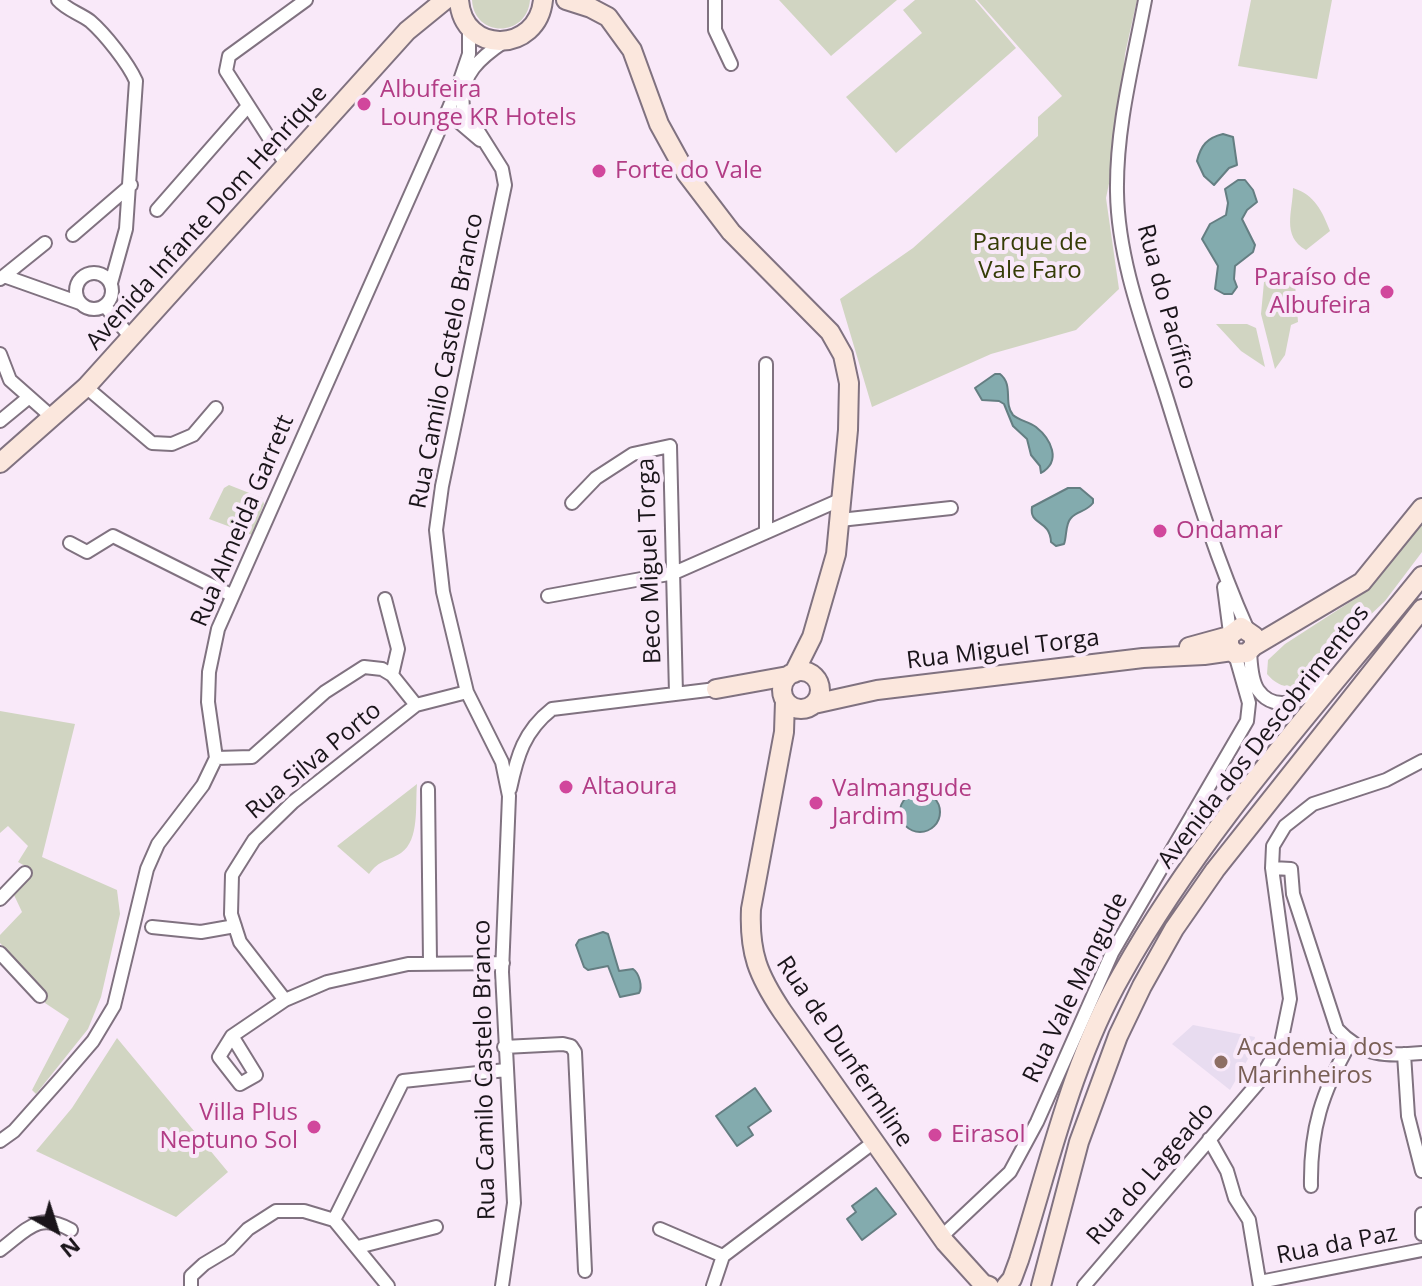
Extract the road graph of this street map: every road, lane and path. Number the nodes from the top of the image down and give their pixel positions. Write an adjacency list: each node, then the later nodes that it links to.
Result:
1 (58, 0): 18 (street)
2 (306, 0): 15 (street)
3 (445, 0): 11 (street, Avenida Infante Dom Henrique)
4 (459, 0): 10 (street)
5 (543, 0): 9 (street)
6 (566, 0): 12 (street)
7 (715, 0): 14 (street)
8 (1145, 0): 48 (street, Rua do Pacífico)
9 (535, 23): 12 (street); 13 (street)
10 (467, 25): 11 (street); 13 (street); 16 (street, Rua Almeida Garrett)
11 (407, 31): 17 (street, Avenida Infante Dom Henrique)
12 (619, 33): 35 (street)
13 (505, 41): 16 (street, Rua Almeida Garrett)
14 (731, 64)
15 (248, 106): 17 (street); 19 (street)
16 (457, 106): 44 (street, Rua Almeida Garrett); 54 (street, Rua Camilo Castelo Branco)
17 (287, 166): 26 (street, Avenida Infante Dom Henrique)
18 (131, 185): 20 (street); 23 (street)
19 (157, 210)
20 (73, 235)
21 (45, 243): 22 (street)
22 (2, 278): 24 (street)
23 (111, 283): 24 (street); 25 (street)
24 (80, 303): 25 (street)
25 (105, 306): 26 (street)
26 (132, 339): 29 (street, Avenida Infante Dom Henrique)
27 (0, 354): 30 (street)
28 (766, 364): 40 (street)
29 (86, 387): 31 (street); 32 (street, Avenida Infante Dom Henrique)
30 (28, 398): 32 (street); 33 (street)
31 (216, 408)
32 (53, 418): 34 (street, Avenida Infante Dom Henrique)
33 (0, 421)
34 (0, 463)
35 (842, 499): 39 (street); 40 (street)
36 (572, 503): 42 (street, Beco Miguel Torga)
37 (951, 508): 39 (street)
38 (1422, 508): 48 (street, Rua Miguel Torga)
39 (840, 520): 51 (street)
40 (766, 532): 42 (street)
41 (70, 543): 44 (street)
42 (674, 573): 45 (street); 55 (street, Beco Miguel Torga)
43 (1422, 576): 49 (street, Avenida dos Descobrimentos)
44 (231, 595): 62 (street, Rua Almeida Garrett)
45 (548, 596)
46 (385, 599): 50 (street)
47 (1422, 609): 107 (street, Avenida dos Descobrimentos)
48 (1241, 641): 49 (street); 53 (street, Rua Miguel Torga); 93 (street, Rua Vale Mangude)
49 (1367, 644): 106 (street, Avenida dos Descobrimentos)
50 (392, 675): 57 (street); 62 (street)
51 (803, 676): 52 (street, Rua Miguel Torga); 53 (street, Rua Miguel Torga); 56 (street); 58 (street)
52 (716, 689): 55 (street, Rua Miguel Torga); 56 (street, Rua Miguel Torga)
53 (868, 691): 58 (street, Rua Miguel Torga)
54 (467, 692): 57 (street, Rua Silva Porto); 61 (street, Rua Camilo Castelo Branco)
55 (676, 694): 60 (street, Rua Miguel Torga)
56 (784, 698): 58 (street); 59 (street, Rua de Dunfermline)
57 (416, 705): 69 (street, Rua Silva Porto)
58 (810, 706): 59 (street)
59 (784, 732): 84 (street, Rua de Dunfermline)
60 (524, 742): 61 (street); 65 (street, Rua Miguel Torga)
61 (496, 748): 65 (street, Rua Camilo Castelo Branco)
62 (216, 758): 83 (street)
63 (1422, 761): 66 (street, Rua do Lageado)
64 (428, 789): 72 (street)
65 (509, 796): 73 (street, Rua Camilo Castelo Branco)
66 (1272, 868): 77 (street); 82 (street, Rua do Lageado)
67 (25, 873): 68 (street)
68 (0, 899)
69 (235, 926): 70 (street); 75 (street, Rua Silva Porto)
70 (152, 927)
71 (0, 953): 74 (street)
72 (430, 962): 73 (street); 75 (street)
73 (503, 963): 78 (street, Rua Camilo Castelo Branco)
74 (40, 996)
75 (285, 1000): 76 (street)
76 (232, 1036)
77 (1350, 1043): 80 (street); 86 (street)
78 (504, 1047): 81 (street, Rua Camilo Castelo Branco); 98 (street)
79 (1422, 1053): 80 (street)
80 (1404, 1054): 85 (street)
81 (506, 1070): 88 (street); 102 (street, Rua Camilo Castelo Branco)
82 (1209, 1139): 99 (street); 108 (street, Rua do Lageado)
83 (0, 1141)
84 (874, 1142): 93 (street, Rua de Dunfermline); 97 (street)
85 (1422, 1171)
86 (1311, 1186)
87 (1422, 1214): 92 (street, Rua da Paz)
88 (334, 1220): 94 (street); 100 (street)
89 (436, 1227): 94 (street)
90 (660, 1229): 97 (street)
91 (71, 1230): 95 (street)
92 (1422, 1234)
93 (943, 1240): 104 (street, Rua de Dunfermline); 105 (street, Rua de Dunfermline)
94 (358, 1247): 101 (street)
95 (0, 1250)
96 (1422, 1250): 99 (street, Rua da Paz)
97 (723, 1256): 103 (street)
98 (585, 1271)
99 (1260, 1284)
100 (191, 1286)
101 (388, 1286)
102 (499, 1286)
103 (713, 1286)
104 (968, 1286)
105 (989, 1286)
106 (1006, 1286)
107 (1041, 1286)
108 (1084, 1286)

